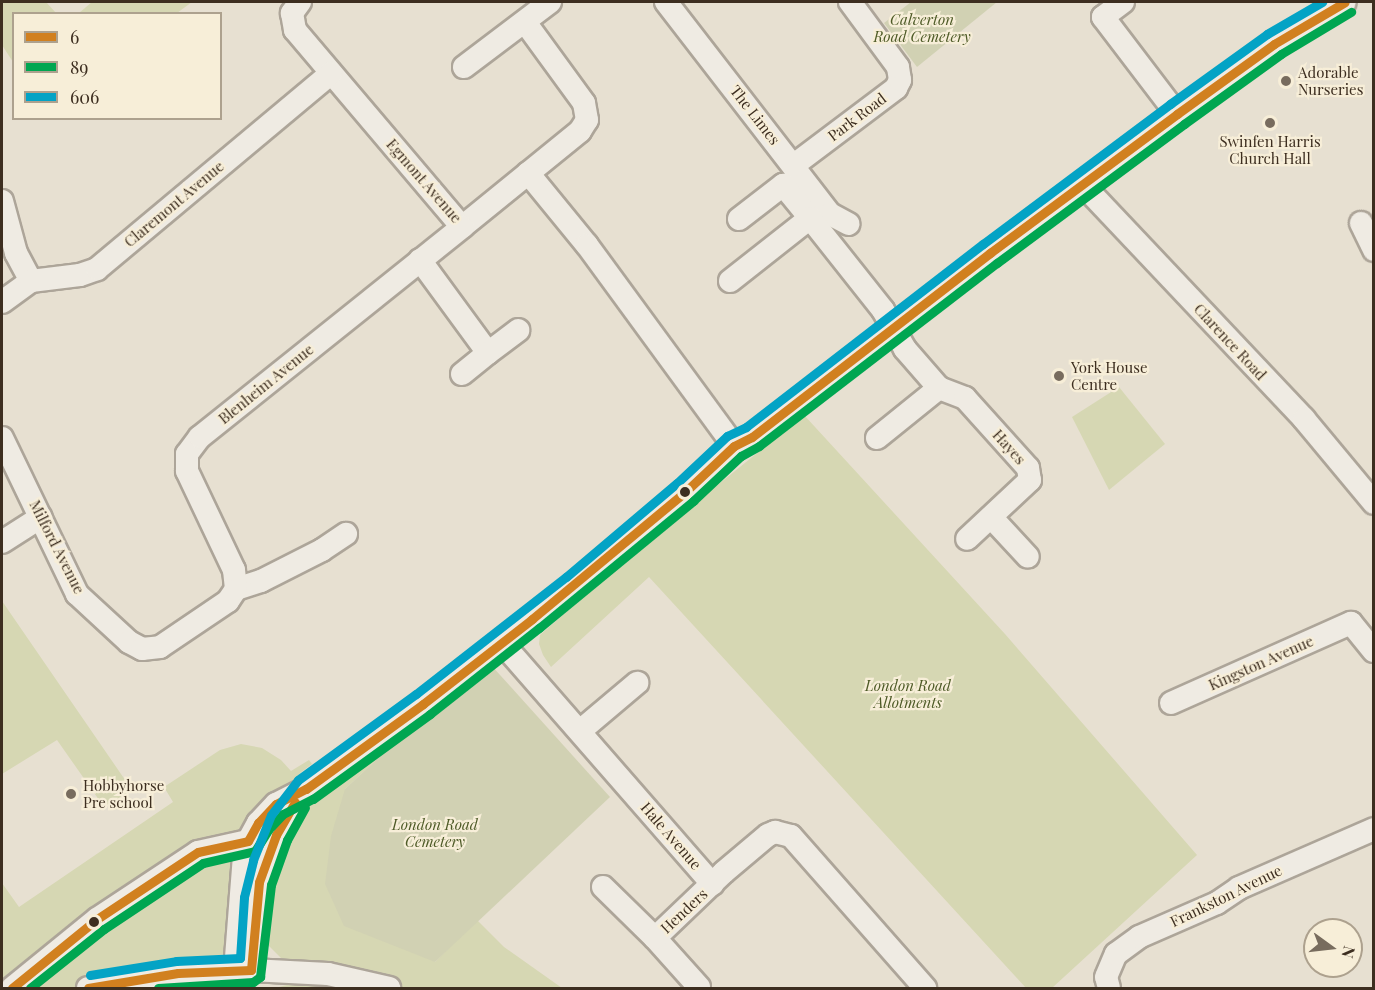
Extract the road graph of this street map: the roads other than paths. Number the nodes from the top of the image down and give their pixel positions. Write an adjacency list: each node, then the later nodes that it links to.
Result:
1 (300, 2): 9 (street, Egmont Avenue)
2 (550, 2): 7 (street)
3 (666, 2): 11 (street, The Limes)
4 (850, 2): 11 (street, Park Road)
5 (1345, 2): 10 (street)
6 (1113, 5): 10 (street)
7 (525, 22): 8 (street); 12 (street, Egmont Avenue)
8 (464, 67)
9 (331, 73): 19 (street, Egmont Avenue); 22 (street, Claremont Avenue)
10 (1177, 114): 13 (street)
11 (794, 165): 18 (street, The Limes)
12 (528, 173): 19 (street, Egmont Avenue); 32 (street)
13 (1083, 185): 25 (street); 33 (street, Clarence Road)
14 (2, 201): 22 (street)
15 (810, 218): 16 (street, Hayes); 23 (street); 25 (street, Hayes)
16 (739, 219)
17 (1361, 223): 20 (street)
18 (849, 224)
19 (462, 227): 21 (street, Blenheim Avenue)
20 (1374, 250)
21 (420, 260): 27 (street); 40 (street, Blenheim Avenue)
22 (31, 281): 24 (street, Claremont Avenue)
23 (730, 281)
24 (2, 302)
25 (893, 329): 29 (street, Hayes); 32 (street)
26 (518, 330): 27 (street)
27 (488, 353): 28 (street)
28 (462, 374)
29 (939, 388): 31 (street); 35 (street, Hayes)
30 (2, 438): 34 (street, Milford Avenue)
31 (877, 438)
32 (734, 446): 41 (street)
33 (1374, 503)
34 (41, 517): 38 (street); 40 (street, Milford Avenue)
35 (991, 517): 37 (street, Hayes); 39 (street)
36 (346, 534): 40 (street, Milford Avenue)
37 (967, 539)
38 (2, 542)
39 (1029, 557)
40 (236, 589)
41 (501, 643): 45 (street, Hale Avenue); 46 (street)
42 (1374, 651): 44 (street, Kingston Avenue)
43 (637, 682): 45 (street)
44 (1171, 703)
45 (580, 731): 49 (street, Hale Avenue)
46 (306, 789): 48 (street); 52 (street)
47 (1374, 829): 58 (street, Frankston Avenue)
48 (248, 841): 52 (street); 53 (street)
49 (712, 884): 51 (street, Henders); 57 (street, Hale Avenue)
50 (603, 887): 51 (street, Henders)
51 (655, 938): 54 (street, Henders)
52 (243, 970): 55 (street); 56 (street)
53 (13, 987)
54 (699, 987)
55 (90, 988)
56 (389, 988)
57 (925, 988)
58 (1109, 988)

